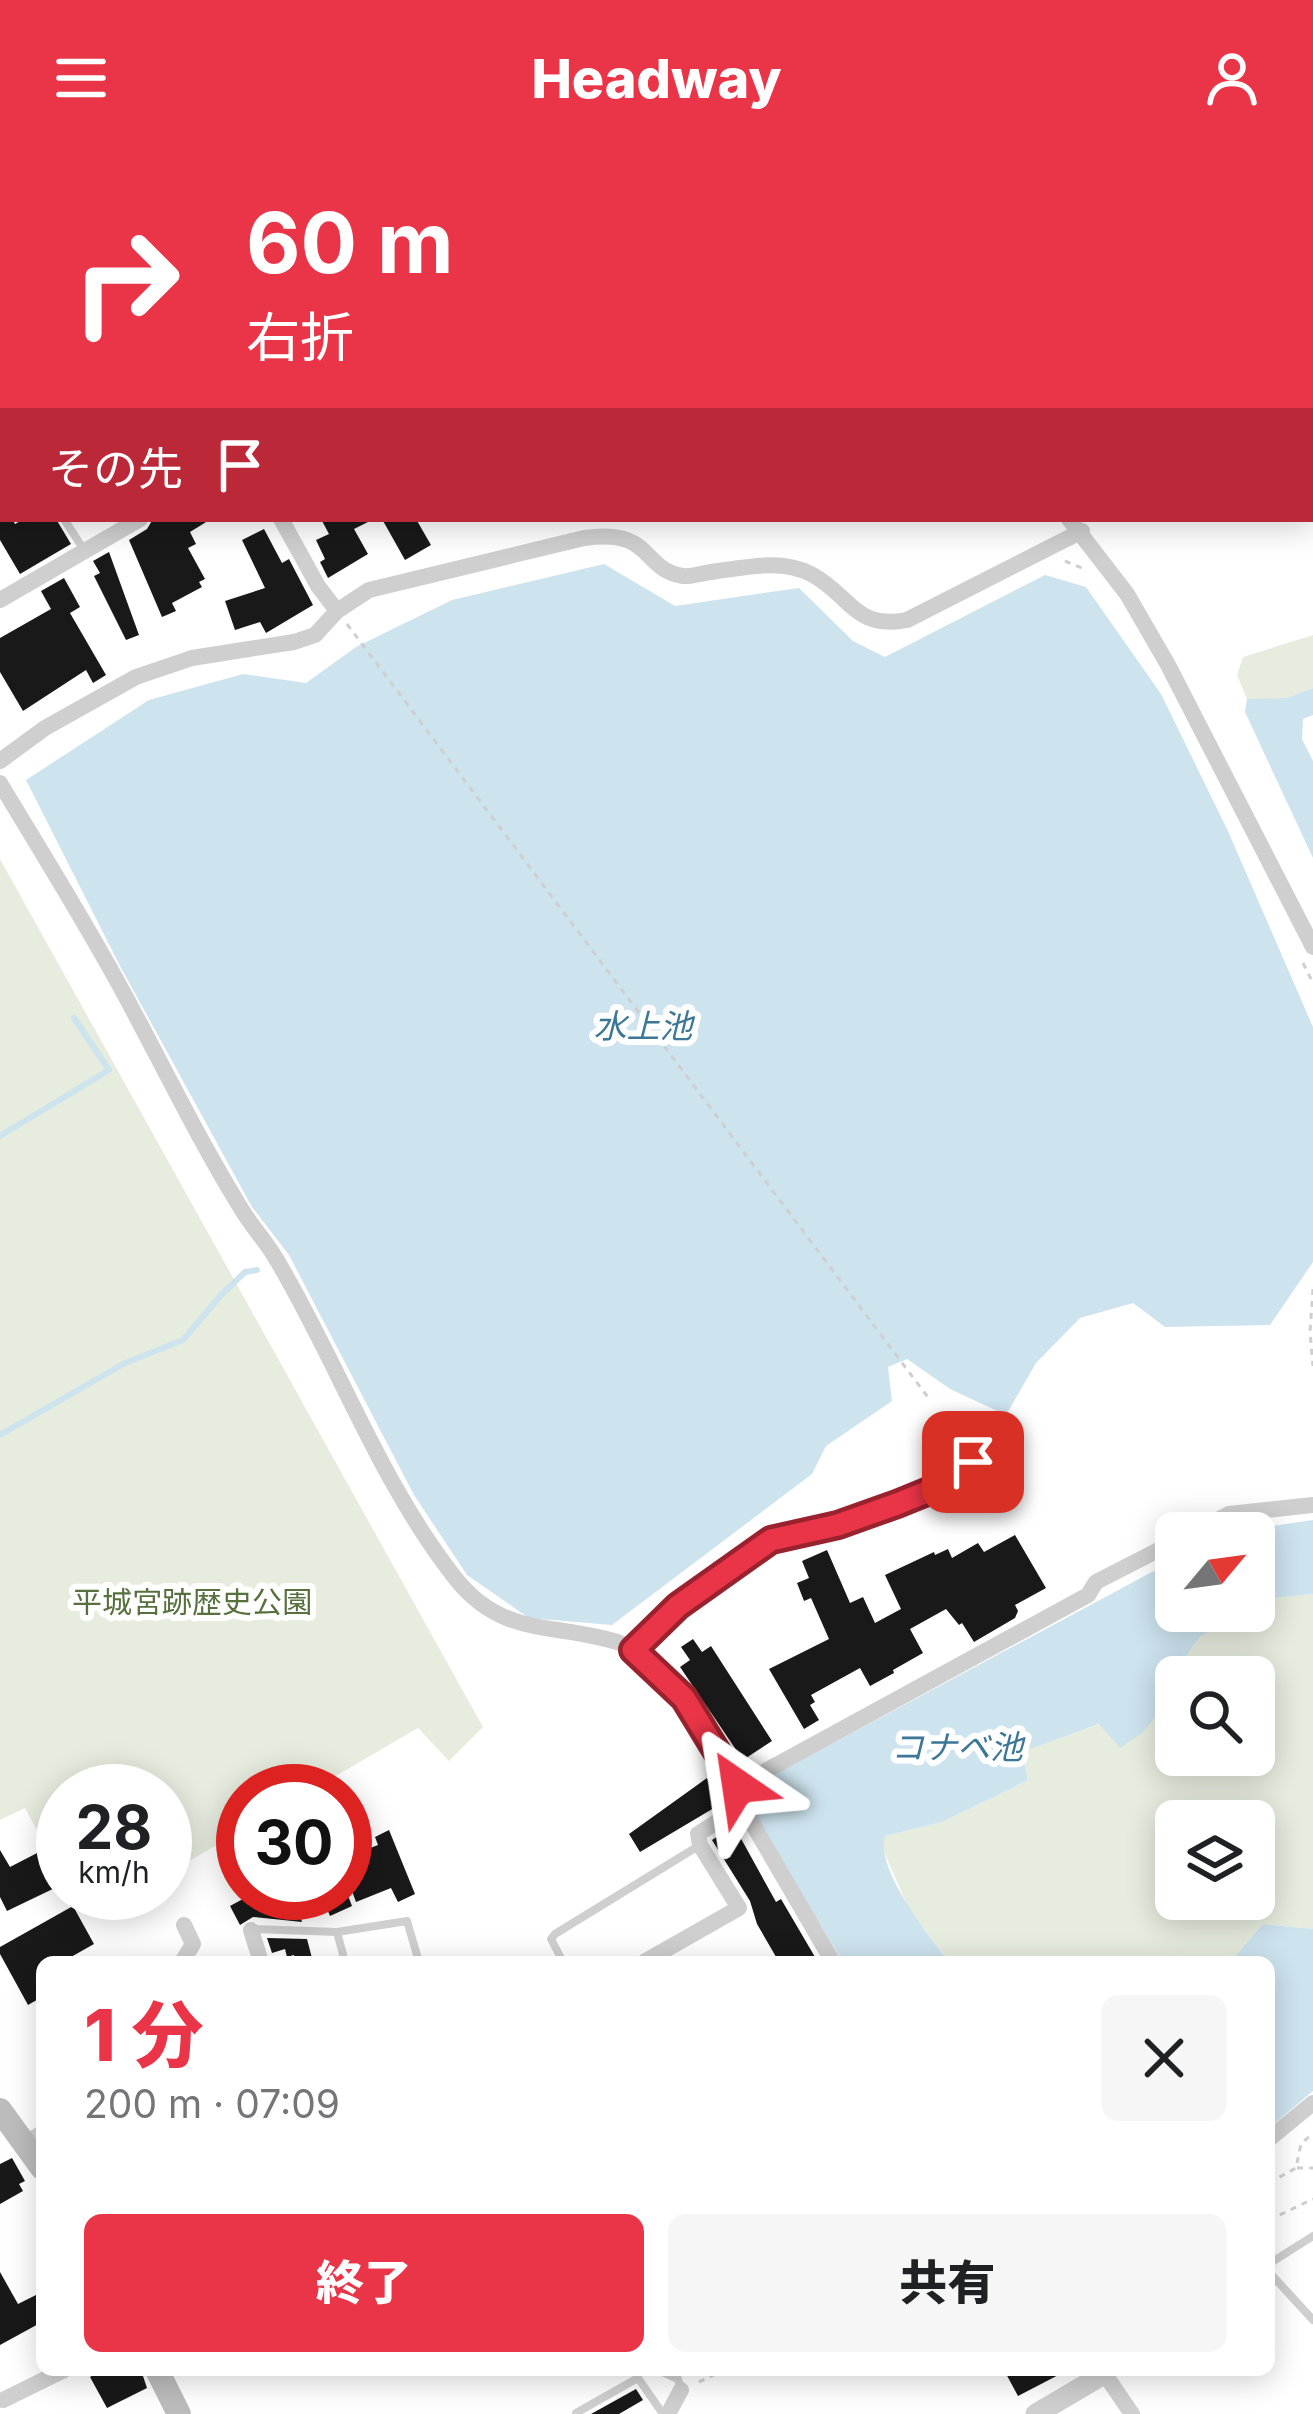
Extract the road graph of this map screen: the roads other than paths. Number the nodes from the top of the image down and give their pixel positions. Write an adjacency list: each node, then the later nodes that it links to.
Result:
1 (66, 522): 5 (lane)
2 (135, 522): 5 (street)
3 (283, 522): 7 (street)
4 (1075, 525): 7 (street); 10 (street)
5 (86, 553): 6 (street)
6 (0, 600)
7 (337, 611): 8 (street)
8 (0, 761)
9 (0, 783): 15 (street)
10 (1313, 946)
11 (973, 1462): 15 (street)
12 (1313, 1505): 13 (street)
13 (1248, 1512)
14 (1155, 1552): 16 (street)
15 (633, 1650): 16 (street)
16 (738, 1786): 17 (street)
17 (742, 1806): 18 (street); 28 (street)
18 (700, 1845): 26 (lane); 27 (street)
19 (184, 1925): 22 (street)
20 (250, 1930): 21 (lane); 23 (street)
21 (337, 1932): 24 (lane); 25 (lane)
22 (186, 1956)
23 (259, 1956)
24 (344, 1956)
25 (417, 1956)
26 (560, 1956)
27 (655, 1956)
28 (830, 1956)
29 (1313, 2103): 31 (street)
30 (0, 2110): 32 (main road)
31 (1275, 2134)
32 (33, 2138)
33 (1313, 2236): 34 (lane)
34 (1275, 2264)
35 (1275, 2275): 36 (lane)
36 (1313, 2320)
37 (53, 2376): 44 (street)
38 (160, 2376): 46 (main road)
39 (667, 2376): 43 (lane)
40 (685, 2376): 43 (lane)
41 (1097, 2376): 48 (street)
42 (1108, 2376): 49 (street)
43 (680, 2385): 47 (street)
44 (4, 2404)
45 (576, 2413): 47 (lane)
46 (179, 2414)
47 (666, 2414)
48 (1036, 2414)
49 (1132, 2414)

